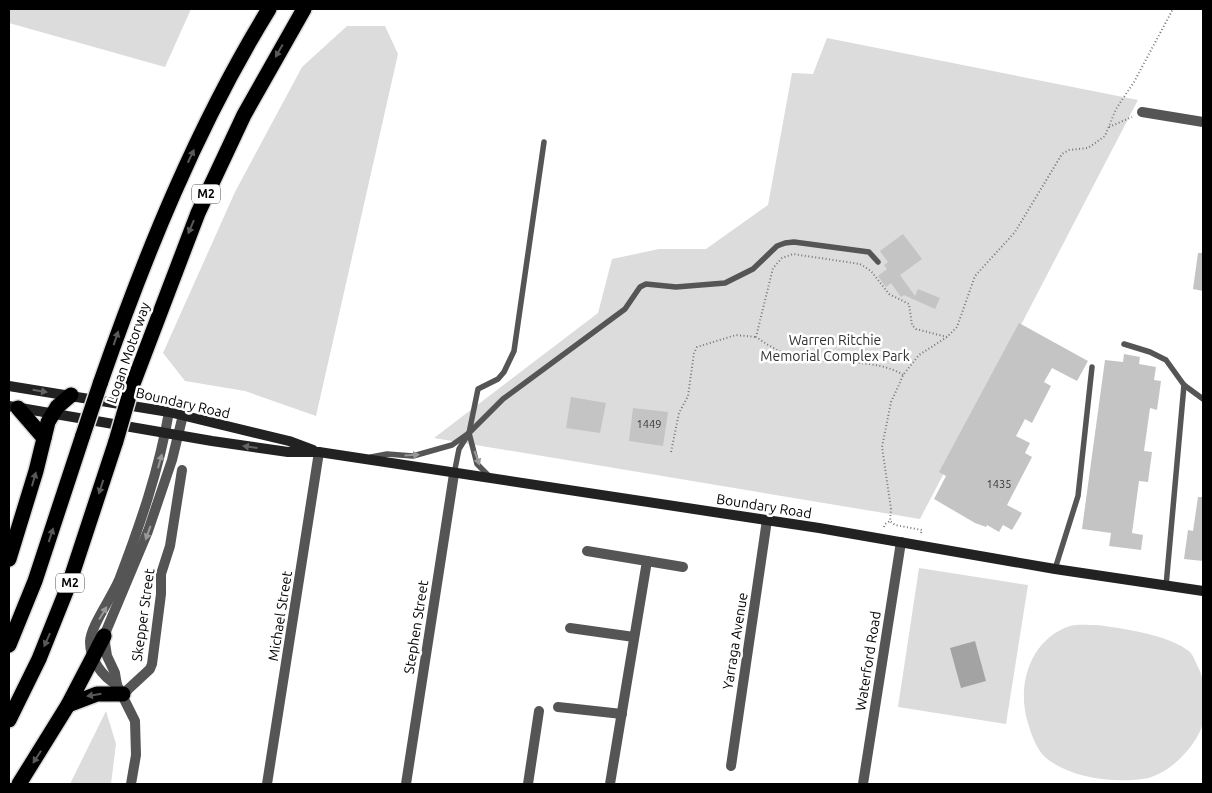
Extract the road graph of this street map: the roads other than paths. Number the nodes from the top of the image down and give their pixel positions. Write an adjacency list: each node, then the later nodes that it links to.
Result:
1 (269, 9): 38 (highway, Logan Motorway / M2, one-way to 1, bridge)
2 (304, 9): 45 (highway, Logan Motorway / M2, one-way to 45, bridge)
3 (1142, 112): 4 (street)
4 (1203, 122)
5 (544, 142): 17 (lane)
6 (878, 262): 17 (lane)
7 (1124, 344): 9 (lane)
8 (1092, 367): 32 (lane)
9 (1184, 385): 12 (lane); 33 (lane)
10 (9, 386): 11 (main road, Boundary Road, one-way to 11)
11 (71, 396): 14 (main road, Boundary Road); 15 (highway)
12 (1203, 399)
13 (13, 407): 15 (main road, Boundary Road); 20 (highway)
14 (169, 412): 16 (main road, Boundary Road); 18 (street)
15 (51, 413): 18 (main road, Boundary Road); 20 (highway)
16 (183, 415): 19 (street); 21 (main road, Boundary Road)
17 (469, 433): 22 (lane, one-way to 17); 24 (lane); 25 (lane, one-way to 25)
18 (165, 434): 19 (main road, Boundary Road); 39 (street, one-way to 18)
19 (178, 436): 21 (main road, Boundary Road, one-way to 19); 36 (street, one-way to 36)
20 (44, 438): 29 (highway, one-way to 20)
21 (319, 452): 22 (main road, Boundary Road); 49 (street, Michael Street)
22 (364, 459): 24 (main road, Boundary Road)
23 (182, 470): 40 (street, Skepper Street)
24 (454, 474): 25 (main road, Boundary Road); 50 (street, Stephen Street)
25 (492, 479): 26 (main road, Boundary Road)
26 (767, 520): 27 (main road, Boundary Road); 46 (street, Yarraga Avenue)
27 (901, 542): 32 (main road, Boundary Road); 53 (street, Waterford Road)
28 (586, 551): 30 (street)
29 (9, 559)
30 (647, 561): 31 (street); 37 (street)
31 (682, 567)
32 (1055, 569): 33 (main road, Boundary Road)
33 (1166, 586): 34 (main road, Boundary Road)
34 (1203, 592)
35 (570, 628): 37 (street)
36 (104, 636): 39 (highway); 40 (street, Skepper Street)
37 (634, 637): 44 (street)
38 (9, 645)
39 (93, 658): 40 (street, Skepper Street); 41 (highway)
40 (120, 690): 41 (highway, one-way to 41); 48 (street, Skepper Street)
41 (68, 705): 47 (highway, one-way to 47)
42 (558, 707): 44 (street)
43 (539, 711): 51 (street)
44 (622, 714): 52 (street)
45 (9, 720)
46 (730, 766)
47 (19, 784)
48 (131, 784)
49 (267, 784)
50 (406, 784)
51 (528, 784)
52 (610, 784)
53 (863, 784)

